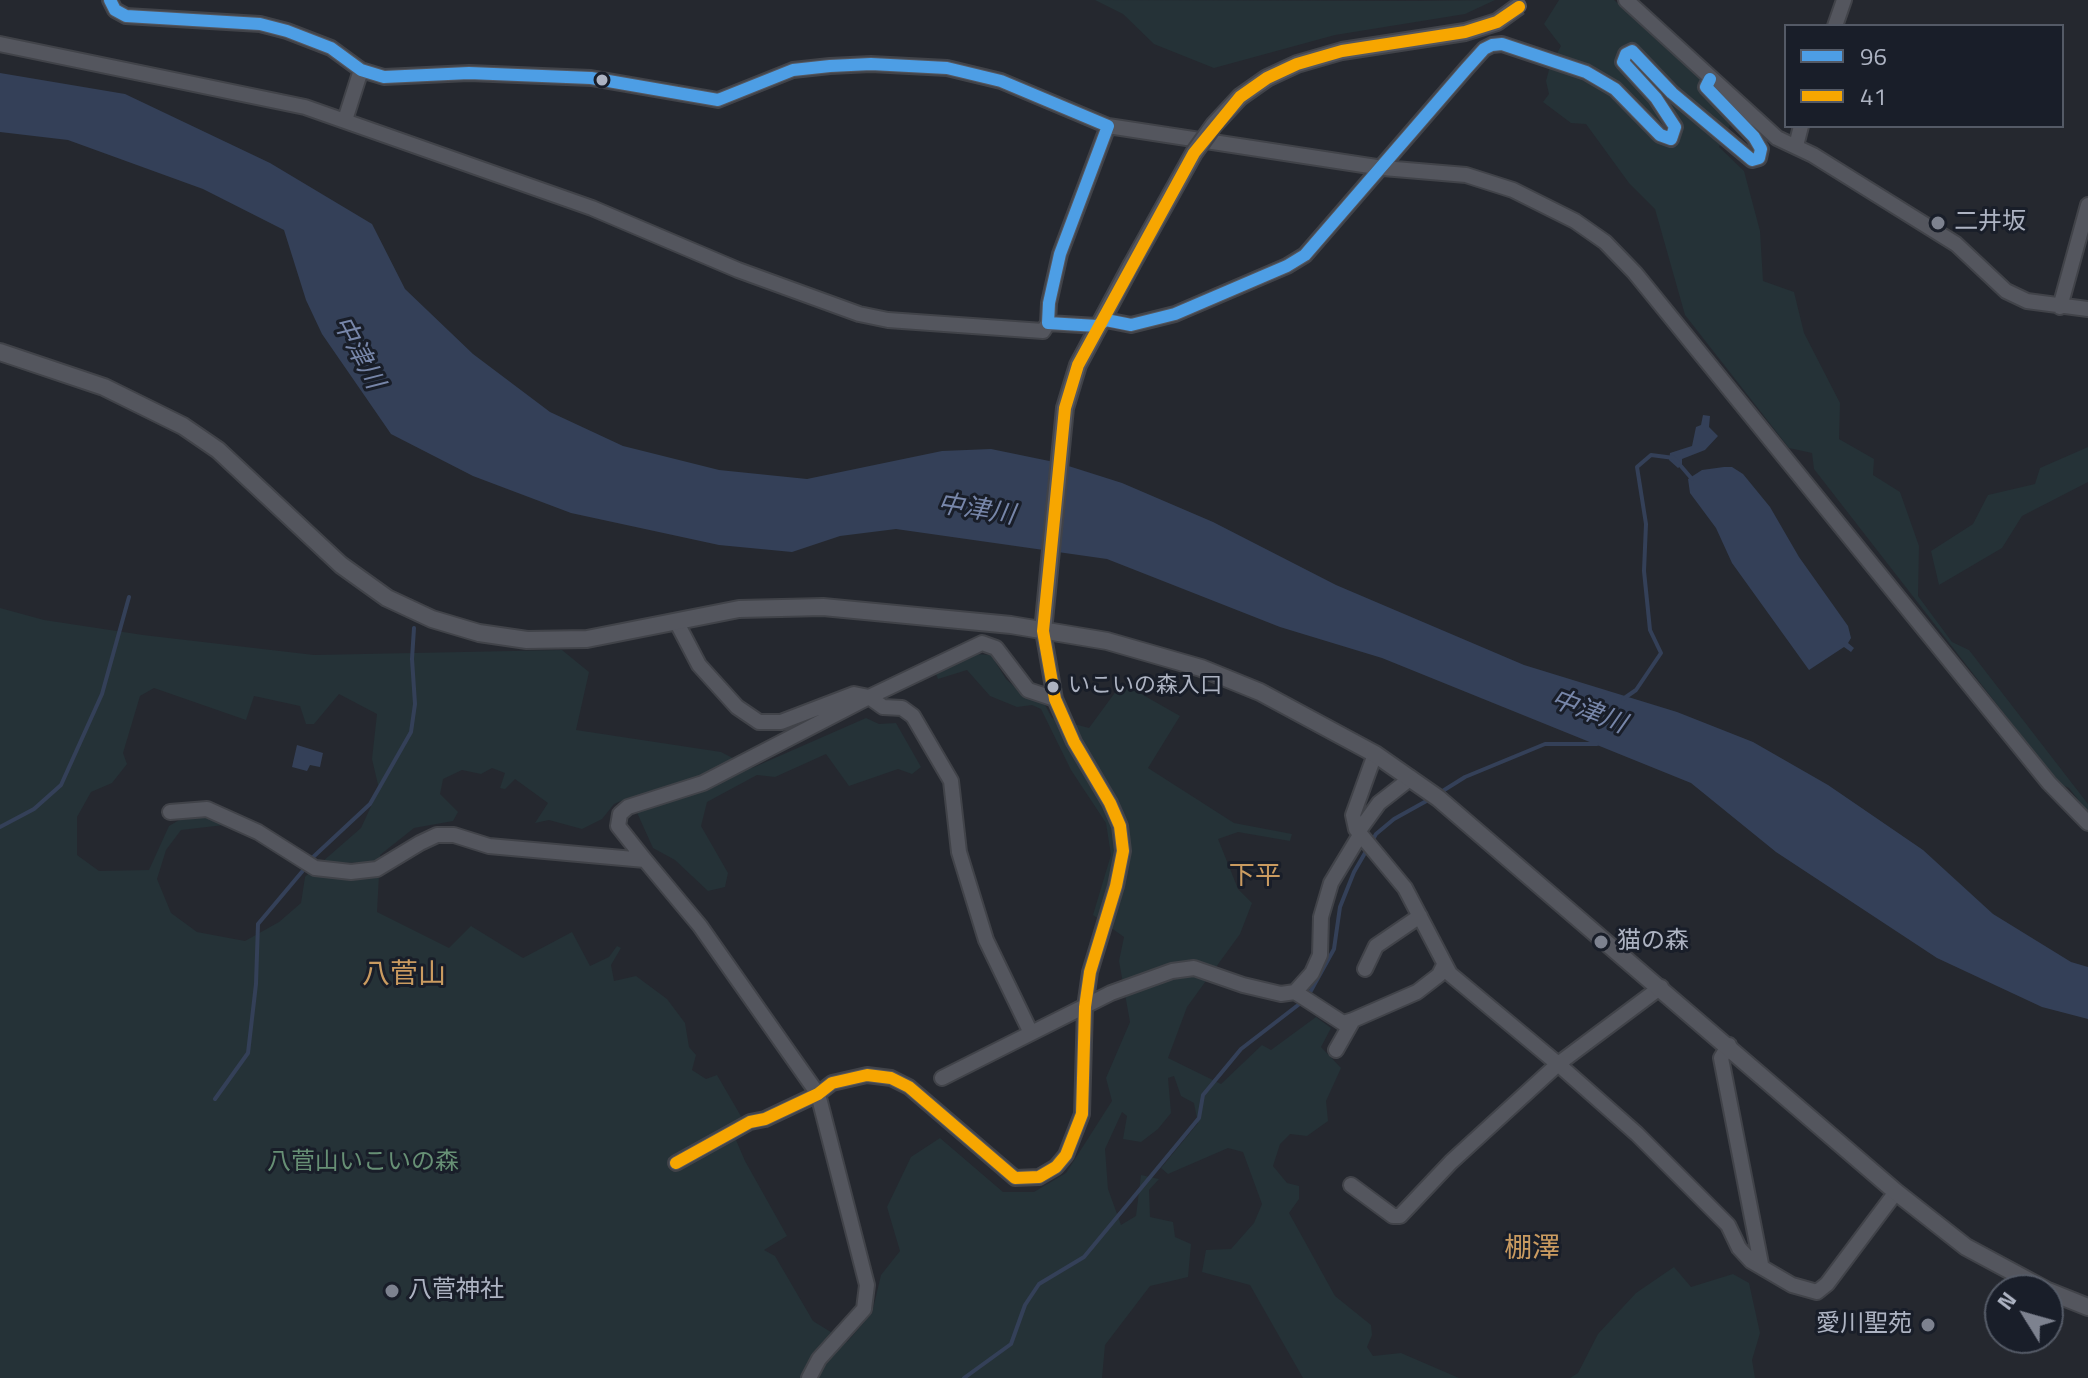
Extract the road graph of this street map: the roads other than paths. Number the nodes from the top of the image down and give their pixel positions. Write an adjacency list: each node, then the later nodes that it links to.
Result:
1 (110, 0): 7 (street)
2 (1626, 0): 8 (street)
3 (1844, 0): 5 (street)
4 (1523, 3): 18 (street, bridge)
5 (1836, 24)
6 (0, 44): 9 (street)
7 (361, 70): 9 (street); 10 (street)
8 (1710, 79): 12 (street); 13 (street)
9 (345, 120): 17 (street)
10 (1108, 126): 13 (street); 17 (street)
11 (1800, 128): 12 (street)
12 (1796, 146): 15 (street)
13 (1383, 168): 18 (street); 27 (street)
14 (2088, 205): 15 (street)
15 (2060, 307): 16 (street)
16 (2088, 309)
17 (1048, 323): 18 (street)
18 (1097, 326): 21 (street)
19 (0, 352): 20 (street)
20 (676, 621): 21 (street); 22 (street)
21 (1043, 631): 23 (street); 24 (street)
22 (869, 697): 23 (street); 29 (street); 37 (street)
23 (1055, 699): 35 (street)
24 (1375, 754): 25 (street); 28 (street)
25 (1411, 779): 28 (street); 33 (street)
26 (170, 812): 29 (street)
27 (2088, 823)
28 (1360, 835): 30 (street); 34 (street)
29 (645, 860): 42 (street)
30 (1420, 916): 31 (street); 32 (street)
31 (1444, 965): 36 (street); 40 (street)
32 (1365, 969)
33 (1661, 987): 38 (street); 40 (street)
34 (1303, 997): 35 (street); 36 (street)
35 (1085, 1007): 37 (street); 42 (street)
36 (1353, 1020): 39 (street)
37 (1030, 1031): 41 (street)
38 (1729, 1045): 45 (street); 46 (street)
39 (1336, 1050)
40 (1558, 1064): 44 (street); 46 (street)
41 (942, 1078)
42 (818, 1094): 43 (street); 50 (street)
43 (676, 1163)
44 (1351, 1185)
45 (1896, 1192): 46 (street); 47 (street)
46 (1761, 1264)
47 (2017, 1274)
48 (2064, 1297): 49 (street)
49 (2088, 1307)
50 (809, 1378)

